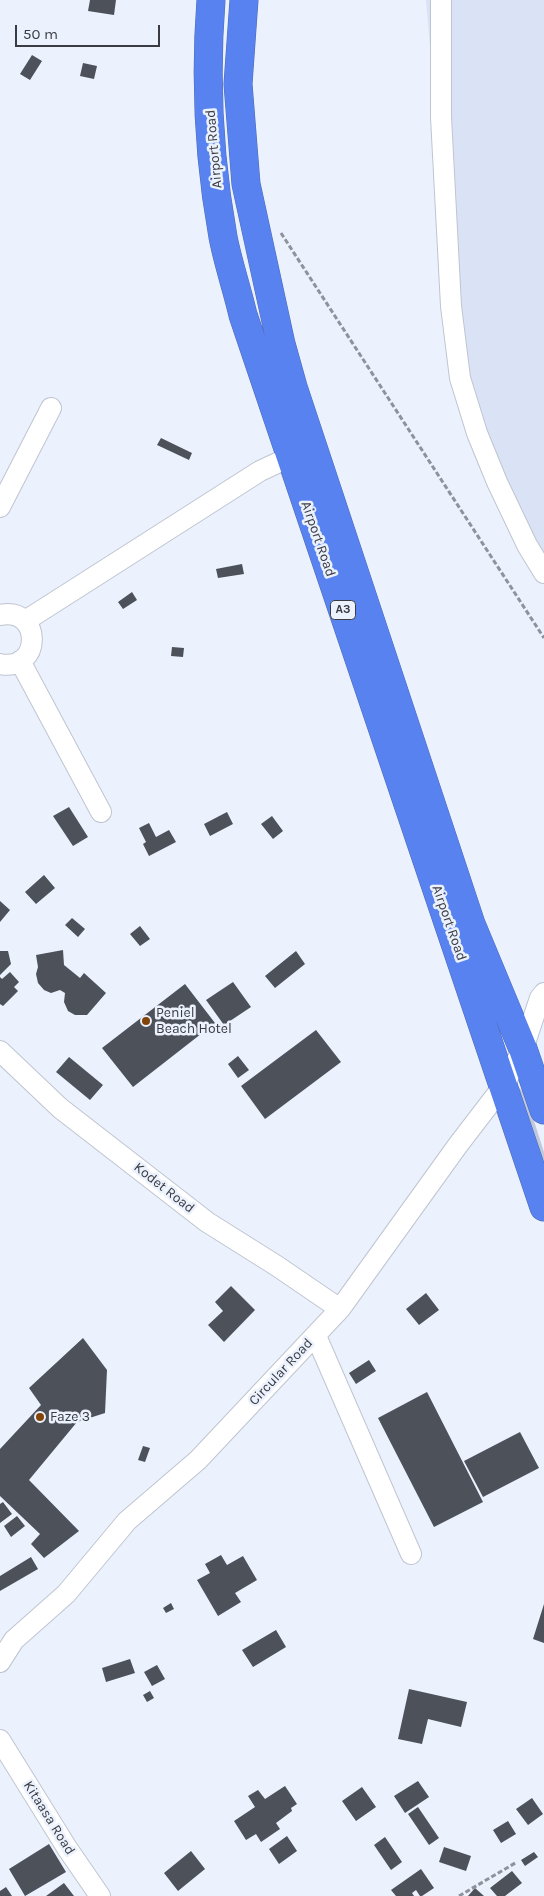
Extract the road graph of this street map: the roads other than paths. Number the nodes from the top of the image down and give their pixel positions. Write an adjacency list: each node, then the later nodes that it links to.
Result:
1 (211, 0): 5 (highway, Airport Road / A3)
2 (244, 0): 14 (highway, Airport Road / A3)
3 (441, 0): 7 (street)
4 (51, 408): 6 (street)
5 (290, 457): 9 (street); 16 (highway, Airport Road / A3)
6 (0, 507)
7 (544, 573)
8 (0, 615): 9 (street)
9 (24, 621): 10 (street)
10 (20, 661): 11 (street); 12 (street)
11 (0, 664)
12 (101, 812)
13 (544, 993): 14 (street, Circular Road)
14 (523, 1049): 16 (street, Circular Road); 17 (highway, Airport Road / A3)
15 (0, 1051): 19 (street, Kodet Road)
16 (504, 1085): 18 (highway, Airport Road / A3); 19 (street, Circular Road)
17 (544, 1110)
18 (544, 1207)
19 (340, 1309): 20 (street, Circular Road)
20 (316, 1336): 21 (street); 22 (street, Circular Road)
21 (411, 1554)
22 (0, 1662)
23 (0, 1740): 24 (street, Kitaasa Road)
24 (100, 1896)

